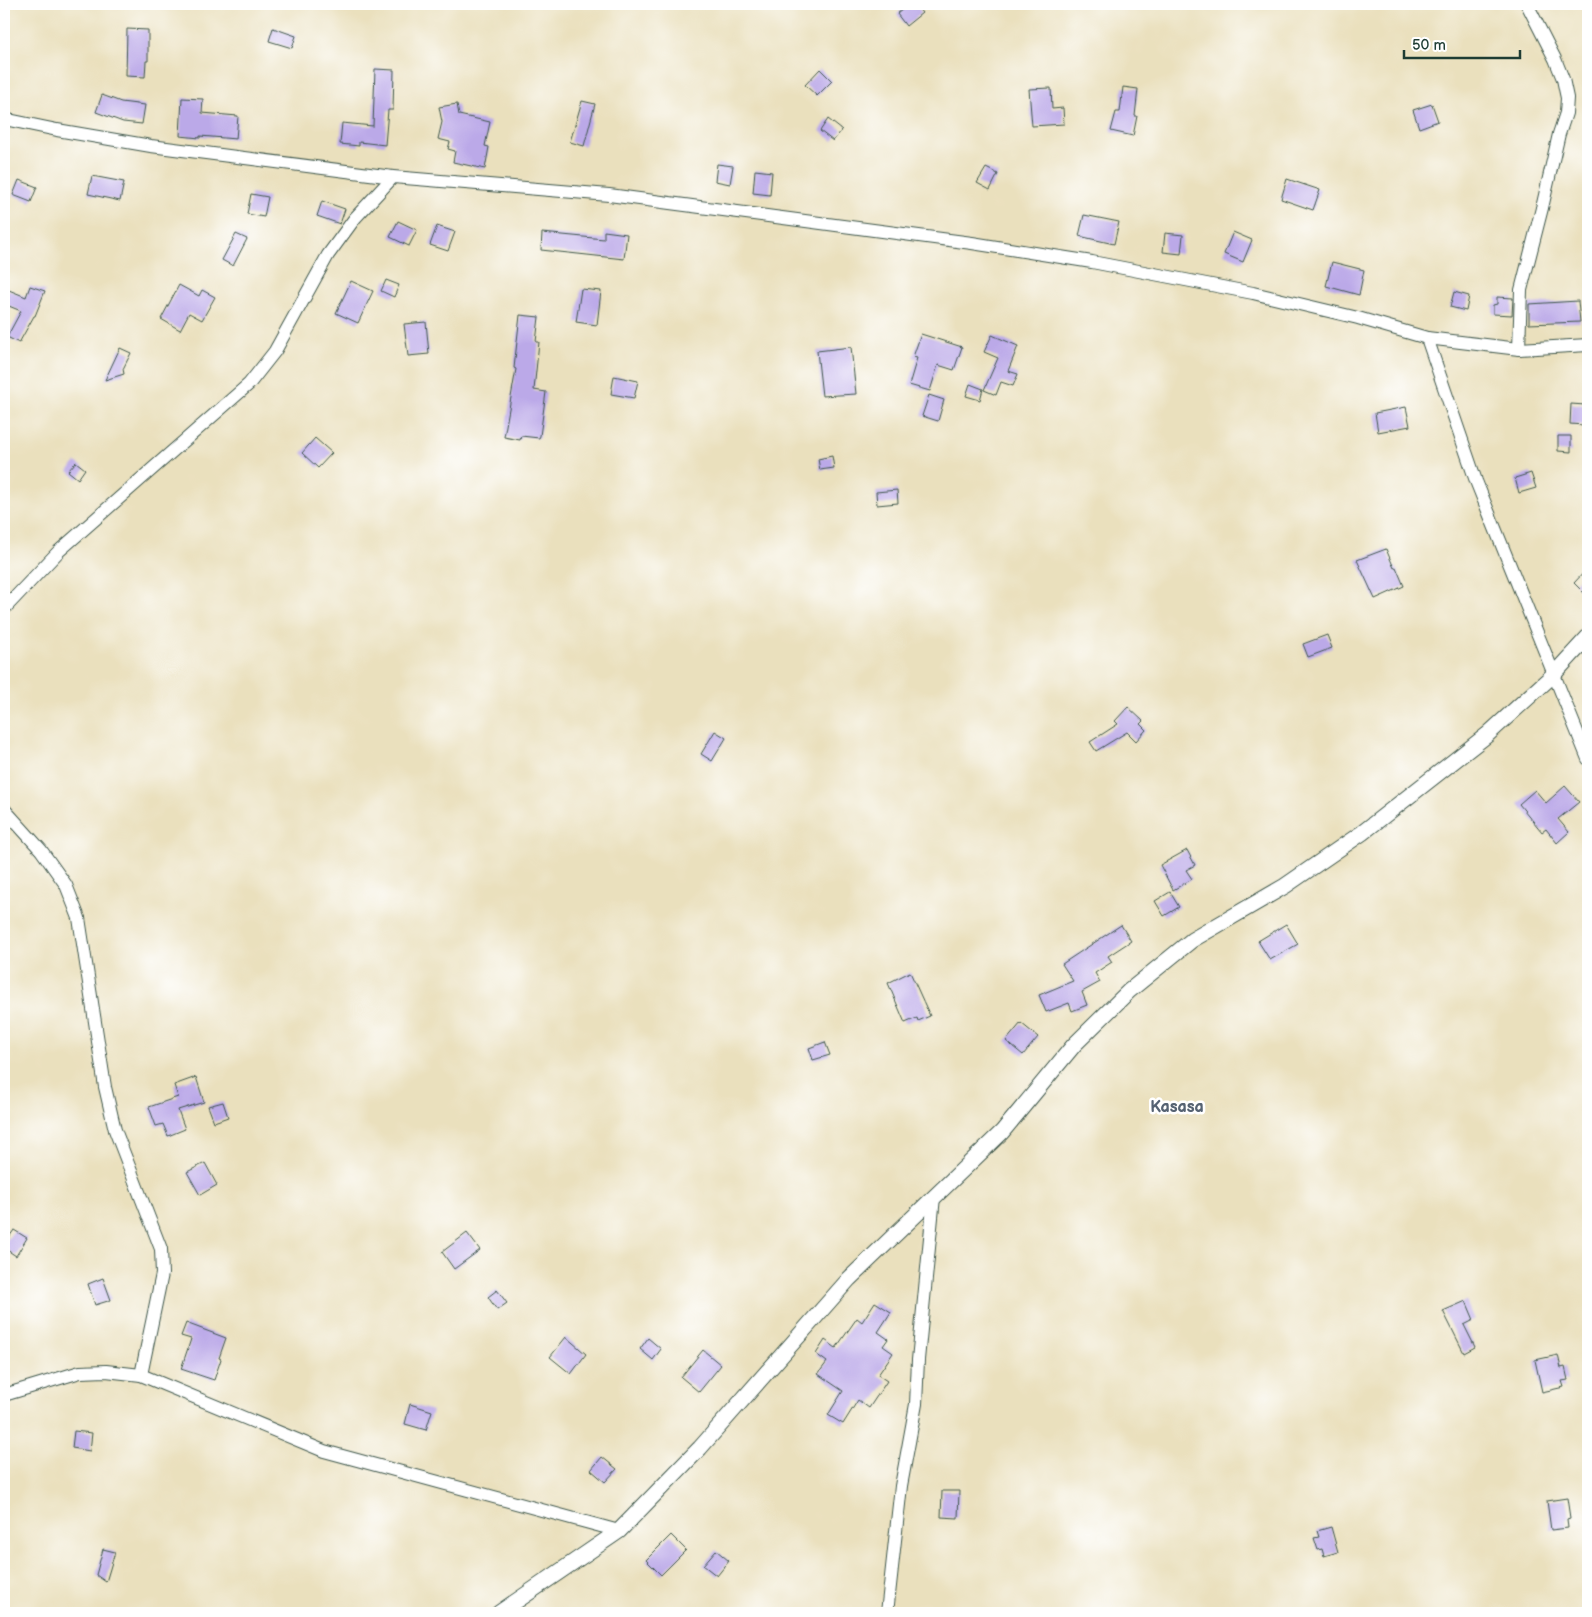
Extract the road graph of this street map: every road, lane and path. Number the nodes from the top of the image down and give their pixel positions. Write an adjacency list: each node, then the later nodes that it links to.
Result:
1 (1527, 4): 6 (street)
2 (4, 119): 3 (street)
3 (393, 176): 4 (street); 7 (street)
4 (1427, 338): 6 (street); 9 (street)
5 (1588, 345): 6 (street)
6 (1518, 349)
7 (4, 609)
8 (1588, 637): 9 (street)
9 (1553, 675): 10 (street); 12 (street)
10 (1588, 759)
11 (4, 808): 13 (street)
12 (934, 1197): 15 (street); 17 (street)
13 (140, 1375): 14 (street); 15 (street)
14 (4, 1395)
15 (619, 1531): 16 (street)
16 (499, 1613)
17 (887, 1613)

